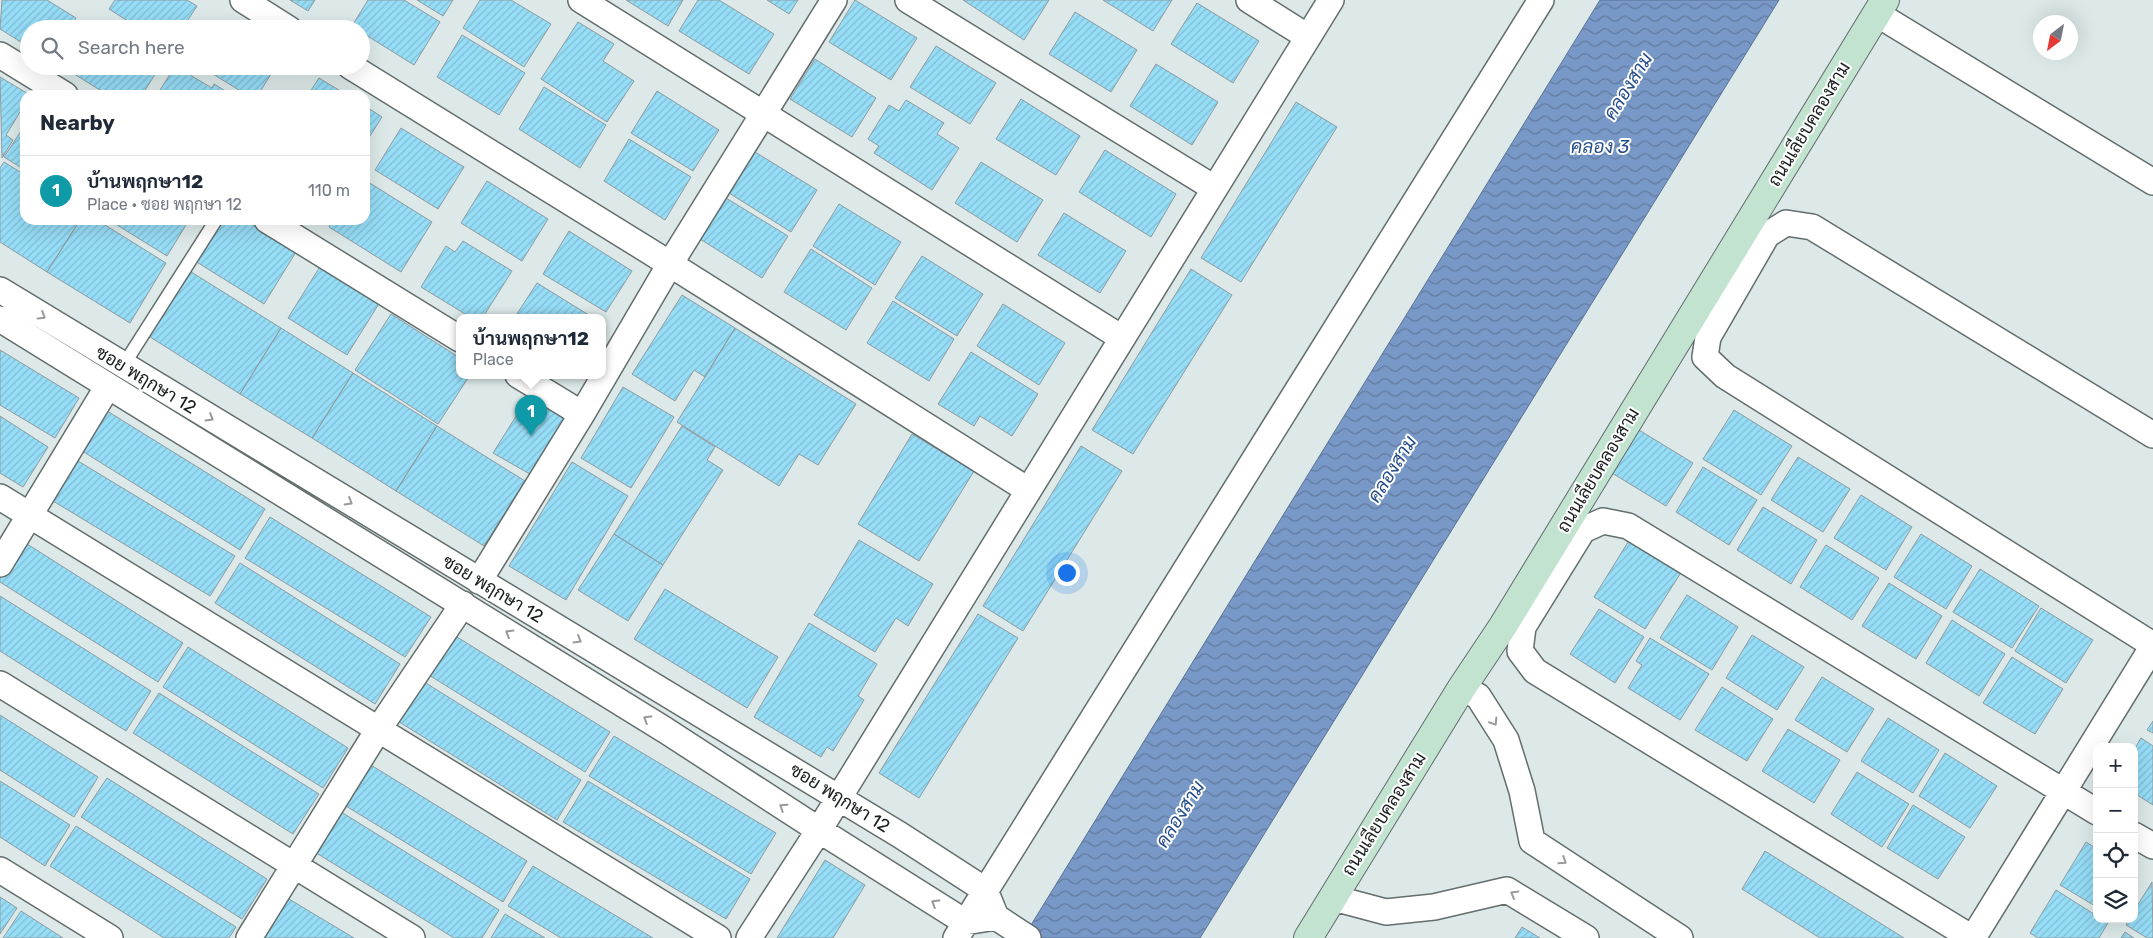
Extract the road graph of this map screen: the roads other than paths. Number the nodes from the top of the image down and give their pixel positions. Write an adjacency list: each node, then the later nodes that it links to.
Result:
1 (243, 0): 9 (street)
2 (581, 0): 16 (street)
3 (834, 0): 16 (street)
4 (908, 0): 18 (street)
5 (1249, 0): 10 (street)
6 (1331, 0): 10 (street)
7 (1541, 0): 51 (street)
8 (1881, 7): 17 (street); 41 (main road, ถนนเลียบคลองสาม)
9 (275, 20)
10 (1308, 37): 18 (street)
11 (0, 55): 12 (street)
12 (20, 67)
13 (32, 75): 15 (street)
14 (365, 75): 21 (street)
15 (57, 90)
16 (764, 114): 21 (street); 25 (street)
17 (2153, 182)
18 (1214, 188): 25 (street)
19 (213, 225): 26 (lane)
20 (275, 225): 24 (street)
21 (670, 264): 27 (street); 33 (street)
22 (0, 290): 26 (street, ซอย พฤกษา 12, one-way to 26)
23 (0, 319): 30 (street)
24 (456, 337)
25 (1122, 338): 33 (street)
26 (123, 366): 37 (street, ซอย พฤกษา 12, one-way to 37)
27 (606, 373)
28 (525, 379): 31 (street)
29 (603, 379): 31 (street)
30 (108, 386): 35 (street); 38 (street)
31 (582, 414): 37 (street)
32 (2153, 435): 39 (street)
33 (1028, 490): 44 (street)
34 (0, 497): 35 (street)
35 (30, 515): 36 (street); 42 (street)
36 (0, 564)
37 (479, 580): 44 (street, ซอย พฤกษา 12, one-way to 44)
38 (463, 604): 42 (street); 46 (street, one-way to 38)
39 (2153, 645): 43 (street)
40 (0, 684): 49 (street)
41 (1461, 689): 52 (main road, ถนนเลียบคลองสาม); 63 (street, one-way to 63)
42 (378, 730): 49 (street); 58 (street)
43 (2064, 791): 45 (street); 64 (street); 64 (street)
44 (839, 797): 46 (street); 51 (street, ซอย พฤกษา 12)
45 (2093, 809)
46 (819, 830): 54 (street, one-way to 46); 59 (street)
47 (2138, 837): 48 (street)
48 (2153, 846)
49 (294, 866): 56 (street); 57 (street)
50 (0, 870): 55 (street)
51 (985, 890): 53 (street); 54 (street)
52 (1329, 903): 61 (main road, ถนนเลียบคลองสาม); 62 (street, one-way to 52)
53 (1000, 920): 54 (street); 60 (street)
54 (960, 930)
55 (110, 938)
56 (249, 938)
57 (412, 938)
58 (718, 938)
59 (749, 938)
60 (1028, 938)
61 (1308, 938)
62 (1586, 938)
63 (1680, 938)
64 (1972, 938)

